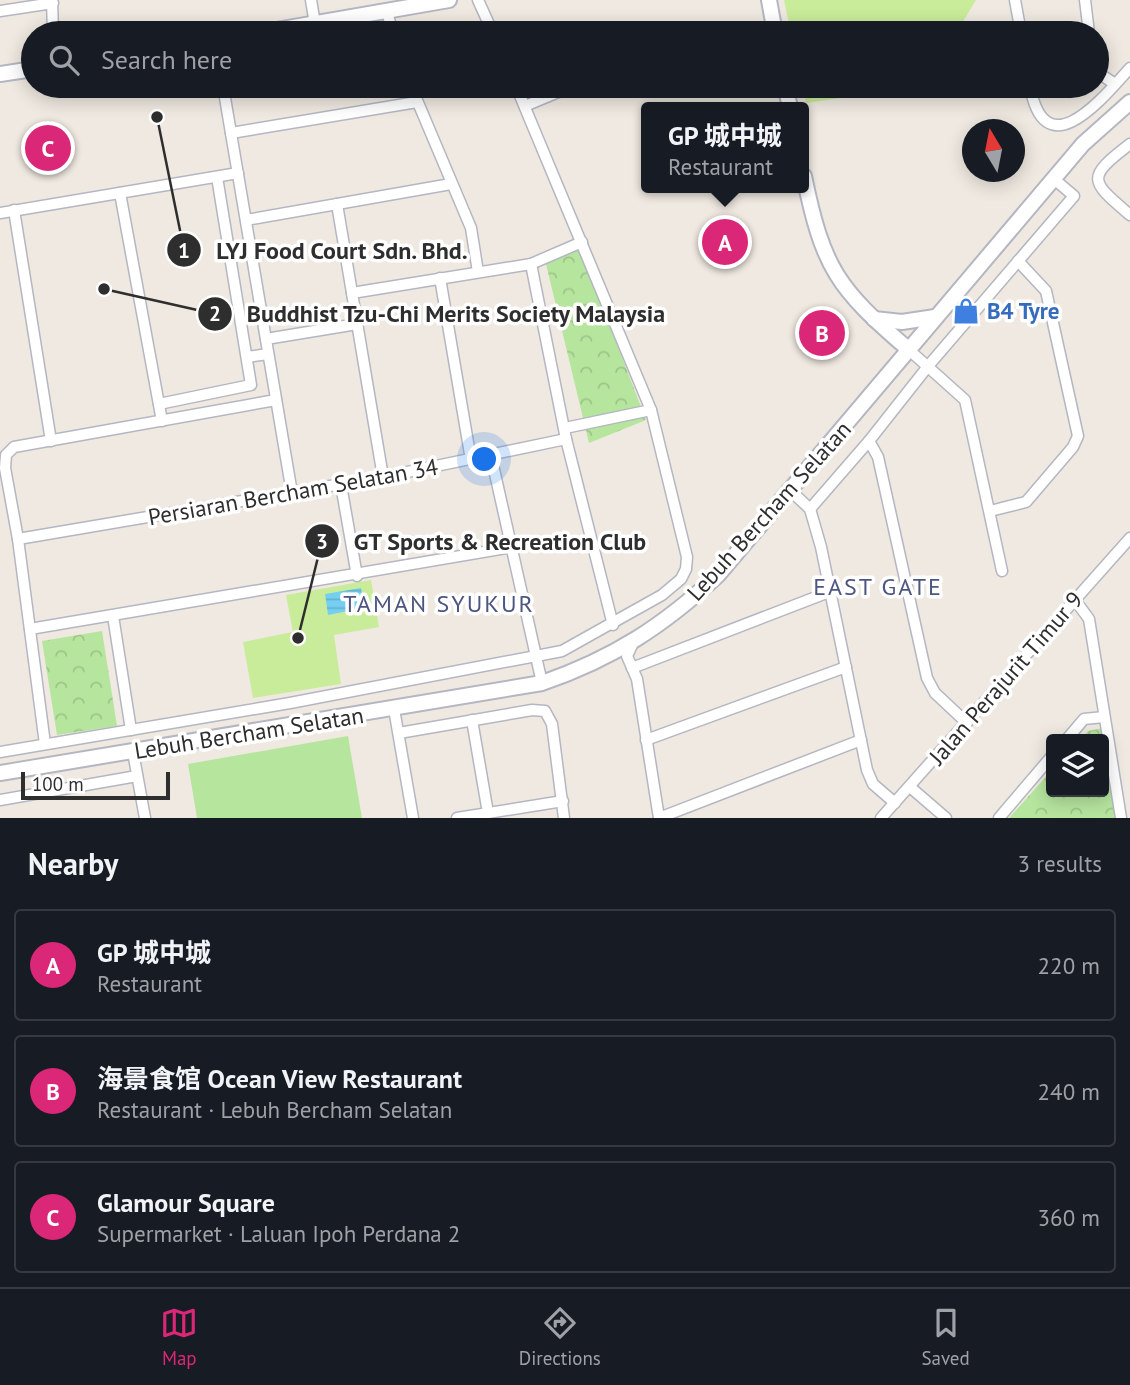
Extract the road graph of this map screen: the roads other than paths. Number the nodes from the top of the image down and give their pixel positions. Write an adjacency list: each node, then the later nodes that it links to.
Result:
1 (312, 0): 11 (street)
2 (449, 0): 9 (street)
3 (478, 0): 14 (street)
4 (769, 0): 15 (street)
5 (1015, 0): 16 (street)
6 (1088, 1): 17 (street)
7 (52, 2): 8 (street); 10 (street)
8 (0, 11)
9 (387, 12): 12 (street); 13 (street)
10 (53, 21)
11 (315, 21)
12 (333, 21)
13 (390, 21)
14 (488, 21)
15 (773, 21)
16 (1019, 21)
17 (1089, 21)
18 (21, 62): 19 (street)
19 (0, 65)
20 (1130, 68): 24 (street)
21 (21, 71): 22 (street)
22 (0, 74)
23 (1109, 80): 24 (street)
24 (1115, 84): 25 (street)
25 (1109, 90)
26 (225, 98): 35 (street)
27 (416, 98): 32 (street)
28 (521, 98): 34 (street)
29 (546, 98): 34 (street)
30 (1034, 98): 31 (street)
31 (1101, 98)
32 (417, 102): 35 (street); 40 (street)
33 (1130, 102): 39 (street, Lebuh Bercham Selatan)
34 (525, 106): 48 (street)
35 (231, 133): 37 (street)
36 (1130, 144): 46 (street)
37 (238, 173): 38 (street); 47 (street)
38 (217, 177): 41 (street); 60 (street)
39 (1054, 179): 49 (street); 54 (street, Lebuh Bercham Selatan)
40 (451, 184): 43 (street); 51 (street)
41 (120, 192): 44 (street); 63 (street)
42 (808, 193): 55 (street)
43 (337, 204): 47 (street); 53 (street)
44 (14, 210): 45 (street); 68 (street)
45 (0, 213)
46 (1130, 215)
47 (246, 220): 57 (street)
48 (582, 242): 50 (street); 64 (street)
49 (1018, 261): 61 (street); 77 (street)
50 (531, 264): 51 (street); 66 (street)
51 (478, 272): 52 (street)
52 (440, 278): 53 (street); 71 (street)
53 (352, 293): 56 (street)
54 (935, 317): 55 (street); 58 (street, Lebuh Bercham Selatan)
55 (872, 318): 58 (street)
56 (357, 324): 57 (street); 72 (street)
57 (266, 339): 59 (street)
58 (908, 349): 61 (street); 74 (street, Lebuh Bercham Selatan)
59 (268, 354): 60 (street); 62 (street)
60 (247, 358): 63 (street)
61 (929, 365): 69 (street); 77 (street)
62 (276, 400): 65 (street); 75 (street)
63 (159, 404): 65 (street)
64 (652, 411): 66 (street); 86 (street)
65 (162, 421): 68 (street)
66 (565, 428): 67 (street)
67 (566, 439): 70 (street, Persiaran Bercham Selatan 34); 86 (street)
68 (51, 441): 79 (street)
69 (869, 441): 76 (street); 97 (street)
70 (491, 456): 71 (street, Persiaran Bercham Selatan 34); 80 (street)
71 (471, 460): 72 (street, Persiaran Bercham Selatan 34)
72 (383, 477): 73 (street, Persiaran Bercham Selatan 34)
73 (341, 485): 75 (street, Persiaran Bercham Selatan 34); 82 (street)
74 (791, 491): 76 (street); 88 (street, Lebuh Bercham Selatan)
75 (292, 493): 79 (street, Persiaran Bercham Selatan 34)
76 (810, 509): 83 (street)
77 (990, 511): 81 (street)
78 (1130, 538): 84 (street, Jalan Perajurit Timur 9)
79 (18, 539): 87 (street)
80 (513, 547): 82 (street); 89 (street)
81 (1002, 571)
82 (357, 576): 85 (street)
83 (829, 592): 91 (street); 92 (street)
84 (1075, 600): 95 (street); 97 (street, Jalan Perajurit Timur 9)
85 (113, 616): 87 (street); 98 (street)
86 (613, 625): 89 (street)
87 (30, 629): 103 (street)
88 (633, 643): 90 (street, Lebuh Bercham Selatan); 91 (street)
89 (538, 657): 93 (street); 98 (street)
90 (608, 657): 91 (street); 93 (street, Lebuh Bercham Selatan)
91 (630, 665): 101 (street)
92 (846, 667): 101 (street); 102 (street)
93 (542, 683): 94 (street, Lebuh Bercham Selatan)
94 (394, 709): 99 (street); 105 (street, Lebuh Bercham Selatan)
95 (1104, 716): 100 (street); 114 (street)
96 (472, 720): 99 (street); 111 (street); 113 (street)
97 (967, 723): 109 (street, Jalan Perajurit Timur 9)
98 (131, 730): 103 (street)
99 (399, 733): 116 (street)
100 (1071, 734)
101 (646, 740): 119 (street)
102 (861, 740): 112 (street); 119 (street)
103 (45, 744): 104 (street)
104 (0, 751)
105 (133, 752): 107 (street, Lebuh Bercham Selatan); 108 (street)
106 (1046, 763): 122 (street)
107 (0, 773)
108 (137, 776): 110 (street); 115 (street)
109 (910, 787): 112 (street, Jalan Perajurit Timur 9); 121 (street)
110 (0, 800)
111 (563, 801): 113 (street); 118 (street)
112 (895, 803): 120 (street, Jalan Perajurit Timur 9)
113 (488, 813): 117 (street)
114 (1124, 815)
115 (145, 818)
116 (413, 818)
117 (457, 818)
118 (564, 818)
119 (659, 818)
120 (881, 818)
121 (946, 818)
122 (999, 818)

